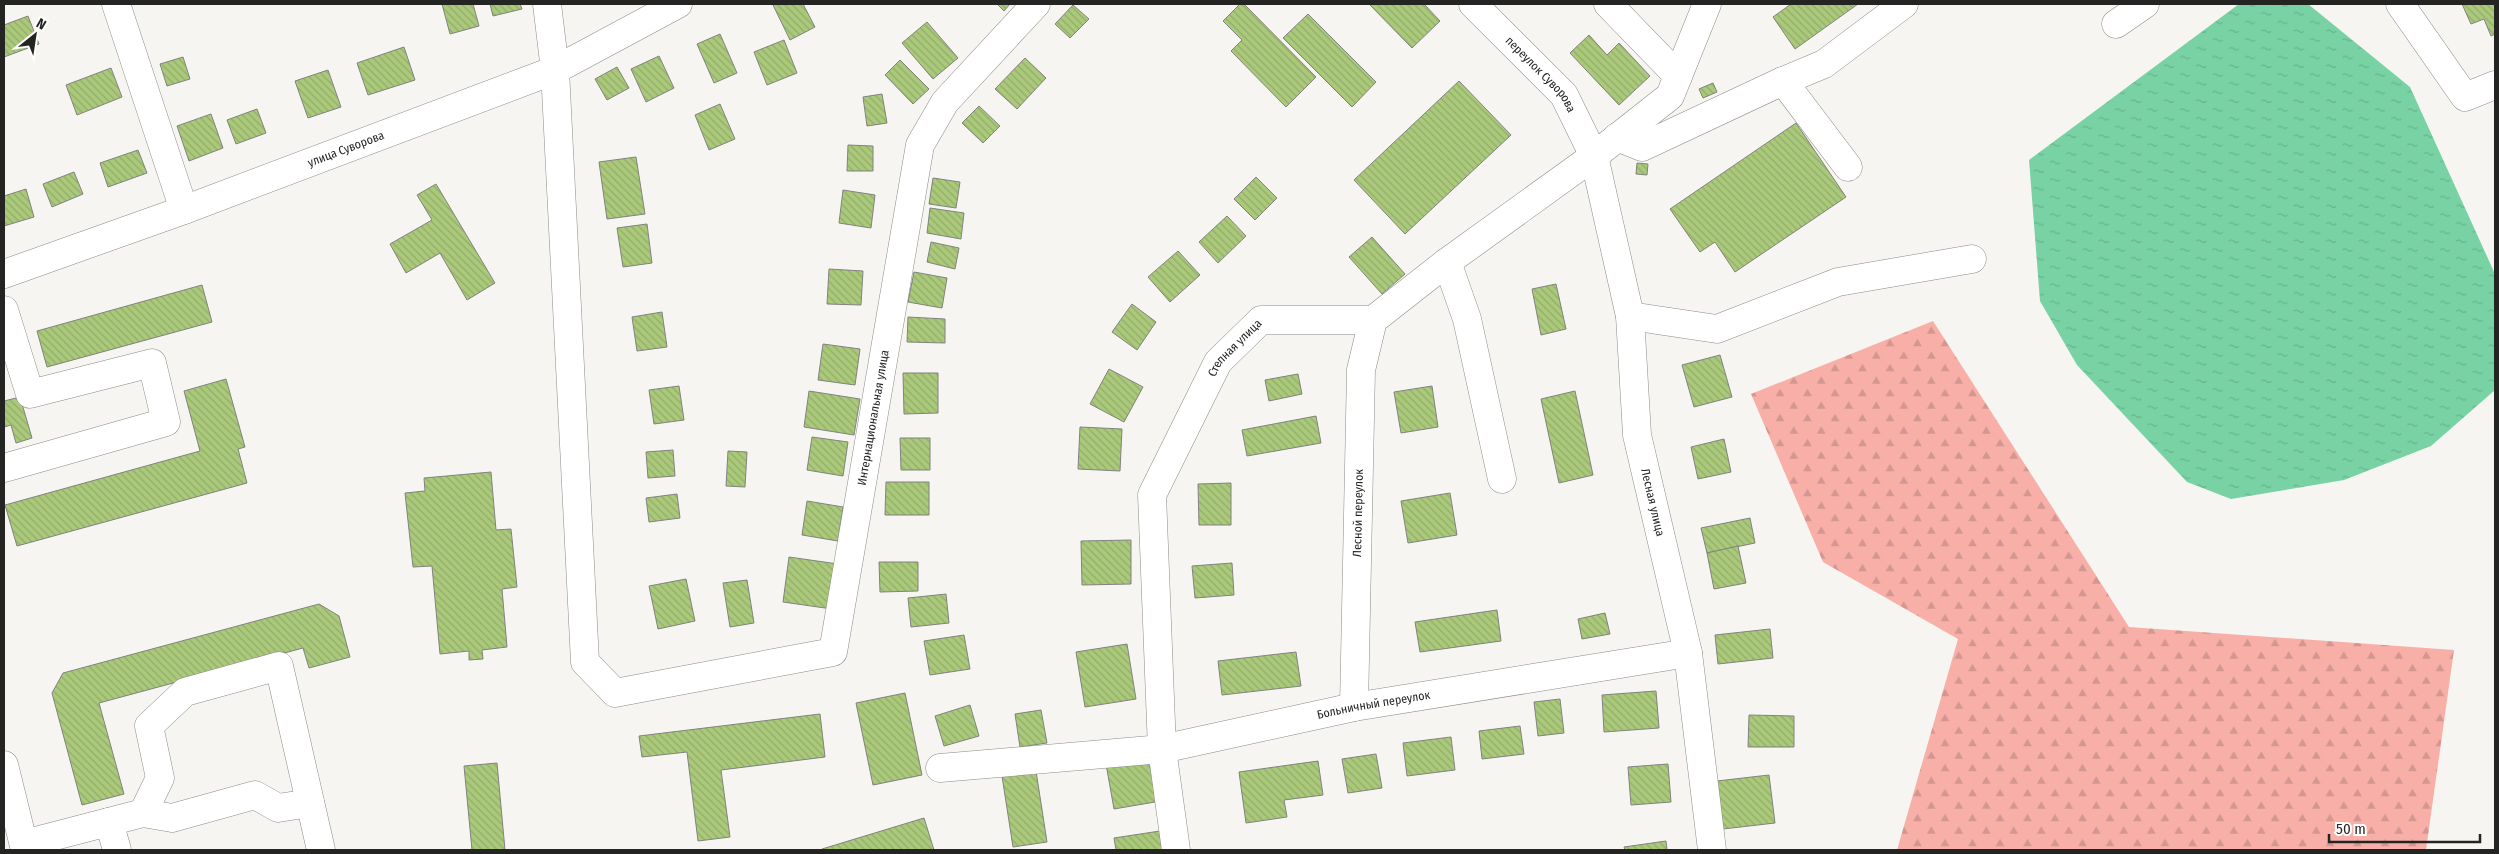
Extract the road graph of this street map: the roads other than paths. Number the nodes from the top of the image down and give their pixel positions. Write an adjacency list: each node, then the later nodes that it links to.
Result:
1 (116, 4): 19 (street)
2 (547, 4): 12 (street)
3 (678, 4): 12 (street, улица Суворова)
4 (1036, 4): 12 (street, Интернациональная улица)
5 (1473, 4): 17 (street, переулок Суворова)
6 (1608, 4): 13 (street)
7 (1707, 4): 13 (street)
8 (1904, 4): 14 (street)
9 (2145, 4): 11 (street)
10 (2400, 4): 15 (street)
11 (2116, 24)
12 (555, 70): 19 (street, улица Суворова)
13 (1678, 76): 16 (street)
14 (1783, 81): 16 (street); 18 (street)
15 (2486, 93)
16 (1617, 137): 17 (street)
17 (1594, 156): 21 (street); 24 (street, Лесная улица)
18 (1848, 167)
19 (184, 210): 22 (street, улица Суворова)
20 (1972, 259): 24 (street)
21 (1447, 262): 25 (street); 27 (street)
22 (4, 274)
23 (4, 310): 26 (street)
24 (1630, 316): 28 (street, Лесная улица)
25 (1372, 320): 29 (street, Лесной переулок); 30 (street, Степная улица)
26 (4, 468)
27 (1502, 479)
28 (1688, 653): 29 (street, Больничный переулок); 40 (street, Лесная улица)
29 (1354, 707): 30 (street, Больничный переулок)
30 (1162, 749): 31 (street, Больничный переулок); 39 (street)
31 (940, 768)
32 (5, 773): 36 (street)
33 (310, 803): 34 (street); 34 (street); 38 (street)
34 (143, 814): 35 (street)
35 (109, 822): 36 (street); 37 (street)
36 (25, 847)
37 (116, 850)
38 (321, 850)
39 (1176, 850)
40 (1712, 850)

